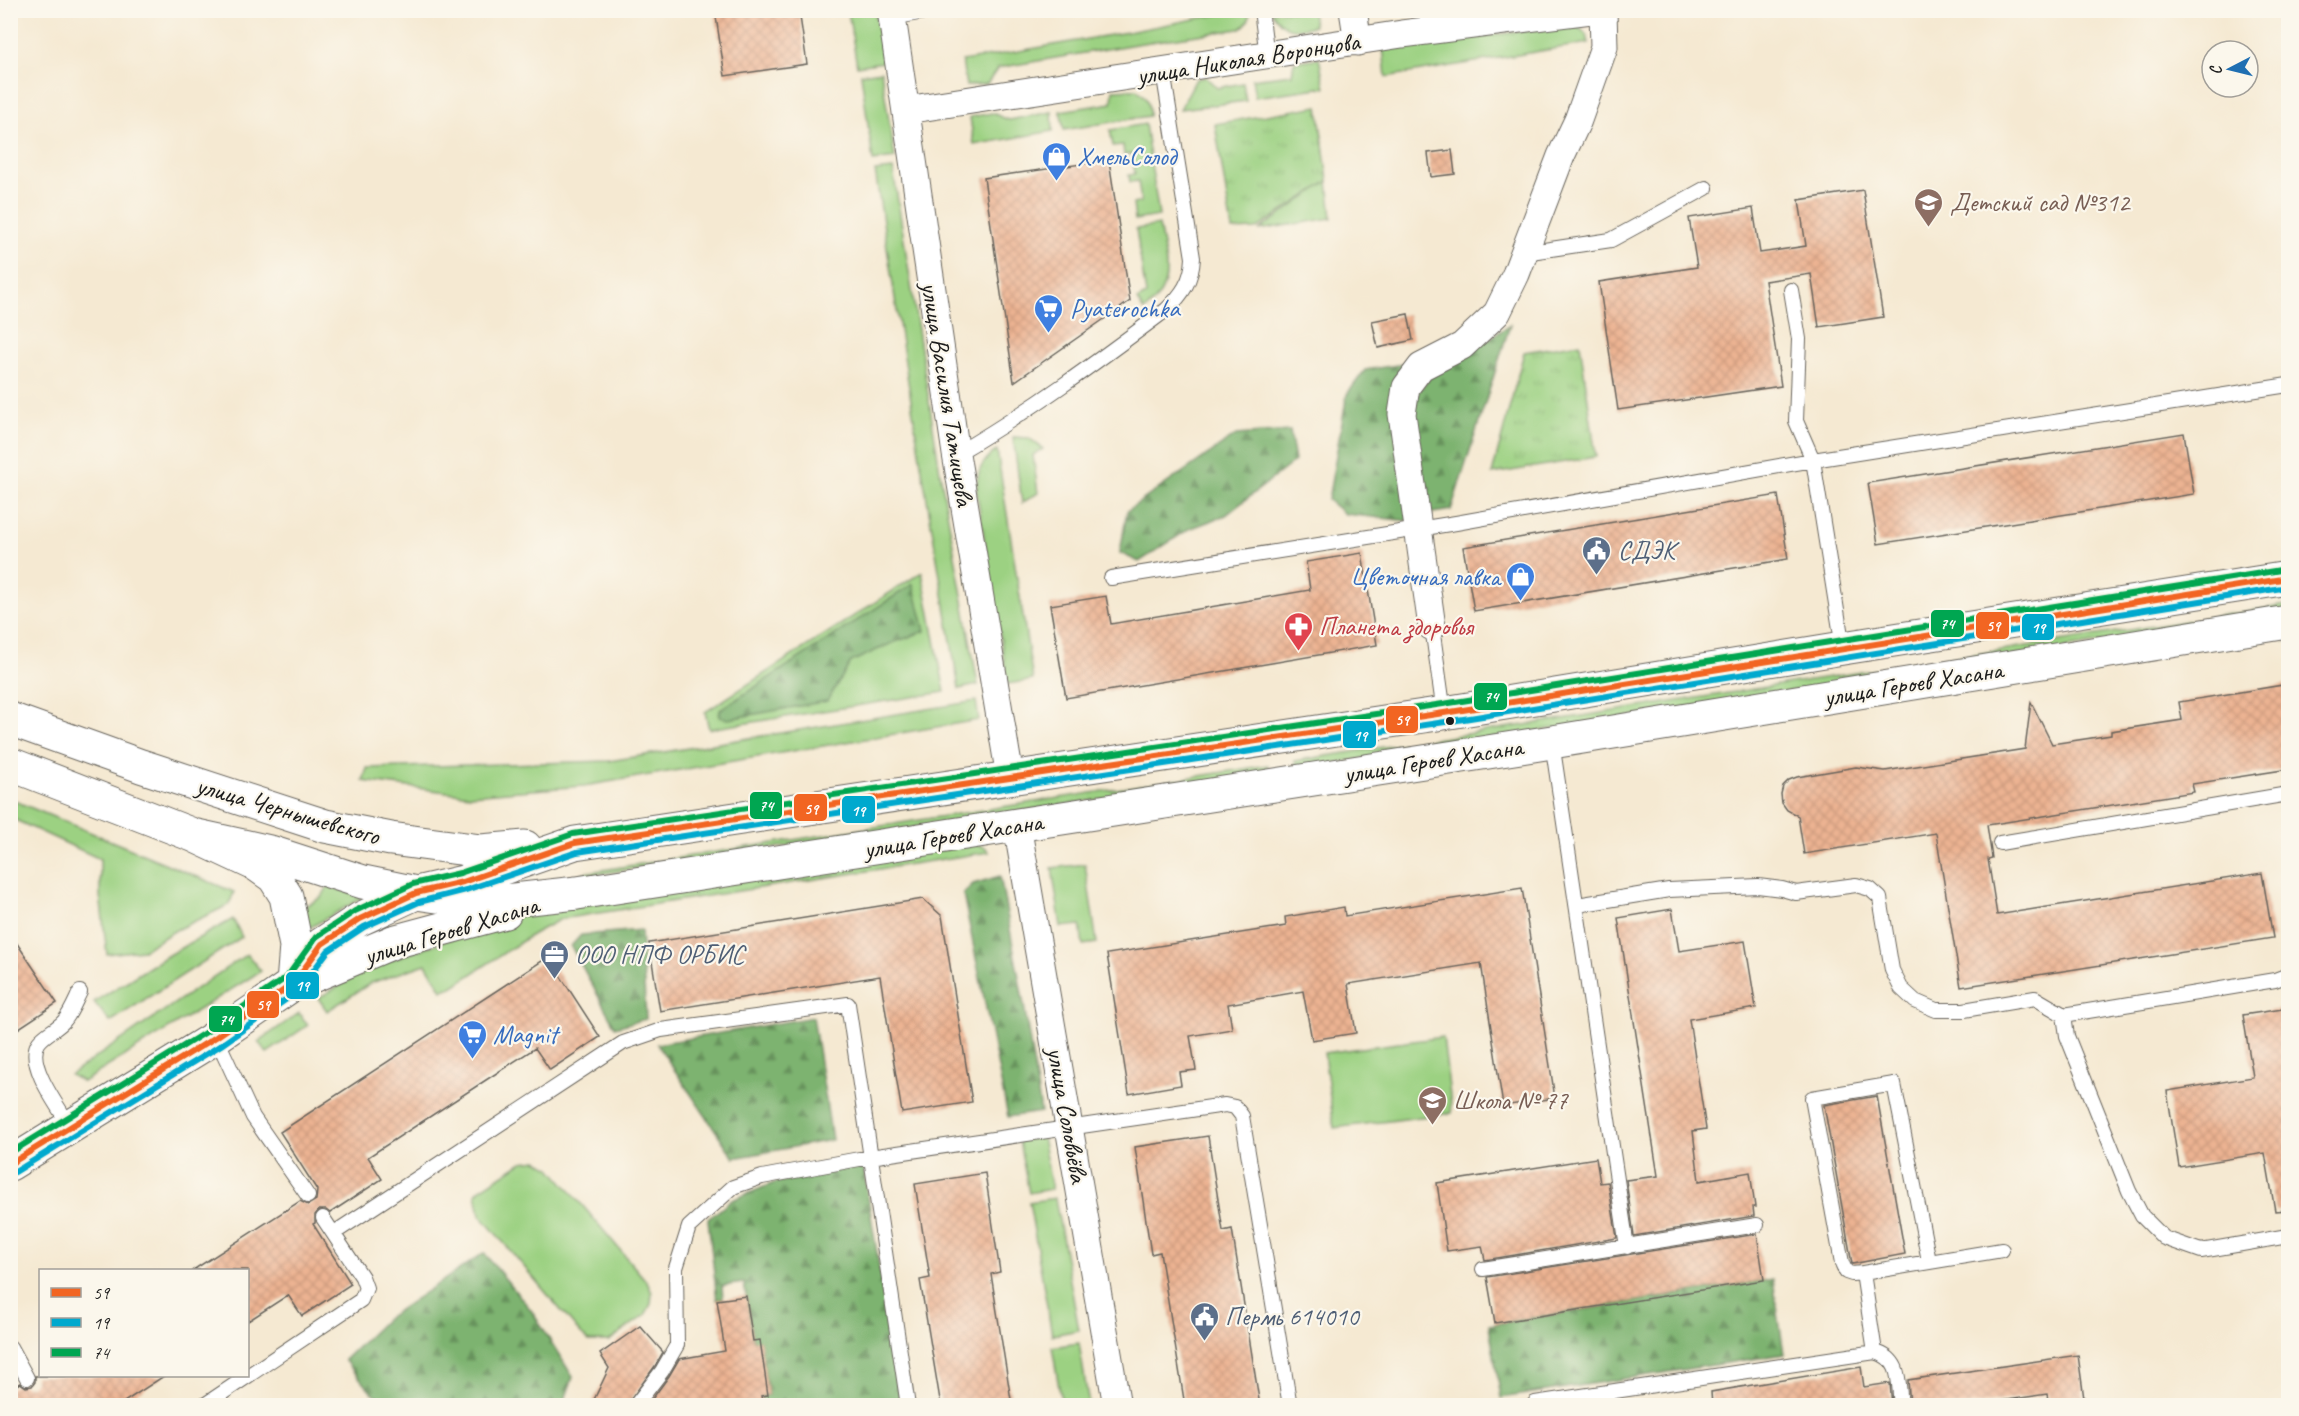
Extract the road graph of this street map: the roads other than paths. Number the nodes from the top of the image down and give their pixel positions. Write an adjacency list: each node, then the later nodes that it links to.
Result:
1 (934, 10): 5 (lane)
2 (1261, 10): 7 (lane)
3 (1353, 10): 6 (street)
4 (1590, 11): 6 (street, улица Николая Воронцова); 11 (street)
5 (892, 14): 9 (street, улица Василия Татищева)
6 (1358, 42): 7 (street, улица Николая Воронцова)
7 (1267, 56): 8 (street, улица Николая Воронцова)
8 (1162, 71): 9 (street, улица Николая Воронцова); 14 (lane)
9 (906, 110): 14 (street, улица Василия Татищева)
10 (1706, 188): 11 (lane)
11 (1524, 253): 16 (street)
12 (1791, 290): 15 (lane)
13 (2289, 385): 15 (lane)
14 (956, 454): 26 (street, улица Василия Татищева)
15 (1813, 460): 16 (lane); 21 (lane)
16 (1417, 529): 17 (lane); 20 (street)
17 (1111, 578)
18 (2289, 578): 21 (main road, улица Героев Хасана)
19 (2289, 622): 24 (main road, улица Героев Хасана)
20 (1432, 627): 22 (lane)
21 (1843, 648): 22 (main road, улица Героев Хасана)
22 (1444, 713): 26 (main road, улица Героев Хасана)
23 (10, 719): 30 (main road, улица Чернышевского)
24 (1552, 742): 28 (main road, улица Героев Хасана); 34 (lane)
25 (10, 764): 29 (main road, улица Чернышевского)
26 (1010, 777): 30 (main road, улица Героев Хасана)
27 (2289, 794): 31 (lane)
28 (1017, 825): 33 (main road, улица Героев Хасана); 41 (street, улица Соловьёва)
29 (193, 835): 32 (main road, улица Чернышевского); 36 (main road, улица Чернышевского)
30 (575, 843): 32 (main road, улица Героев Хасана)
31 (2000, 843)
32 (416, 893): 33 (main road, улица Героев Хасана); 36 (main road, улица Героев Хасана)
33 (577, 893): 36 (main road, улица Героев Хасана)
34 (1577, 905): 38 (lane); 49 (lane)
35 (2289, 975): 38 (lane)
36 (293, 984): 39 (main road, улица Героев Хасана)
37 (80, 993): 40 (lane)
38 (2064, 1015): 48 (lane)
39 (216, 1037): 40 (main road, улица Героев Хасана); 44 (lane)
40 (70, 1126): 43 (main road, улица Героев Хасана)
41 (1071, 1128): 42 (lane); 62 (street, улица Соловьёва); 63 (lane)
42 (870, 1157): 47 (lane); 60 (lane); 61 (lane)
43 (10, 1164)
44 (308, 1196)
45 (322, 1218): 47 (lane)
46 (1757, 1226): 49 (lane)
47 (334, 1233): 56 (lane)
48 (2289, 1236)
49 (1627, 1247): 52 (lane)
50 (2002, 1250): 51 (lane)
51 (1929, 1261): 53 (lane); 53 (lane)
52 (1482, 1269)
53 (1863, 1273): 55 (lane)
54 (10, 1347): 58 (lane)
55 (1875, 1352): 64 (lane); 65 (lane)
56 (249, 1375)
57 (246, 1377): 59 (lane)
58 (27, 1378)
59 (203, 1406)
60 (635, 1406)
61 (908, 1406)
62 (1118, 1406)
63 (1290, 1406)
64 (1533, 1406)
65 (1901, 1406)

